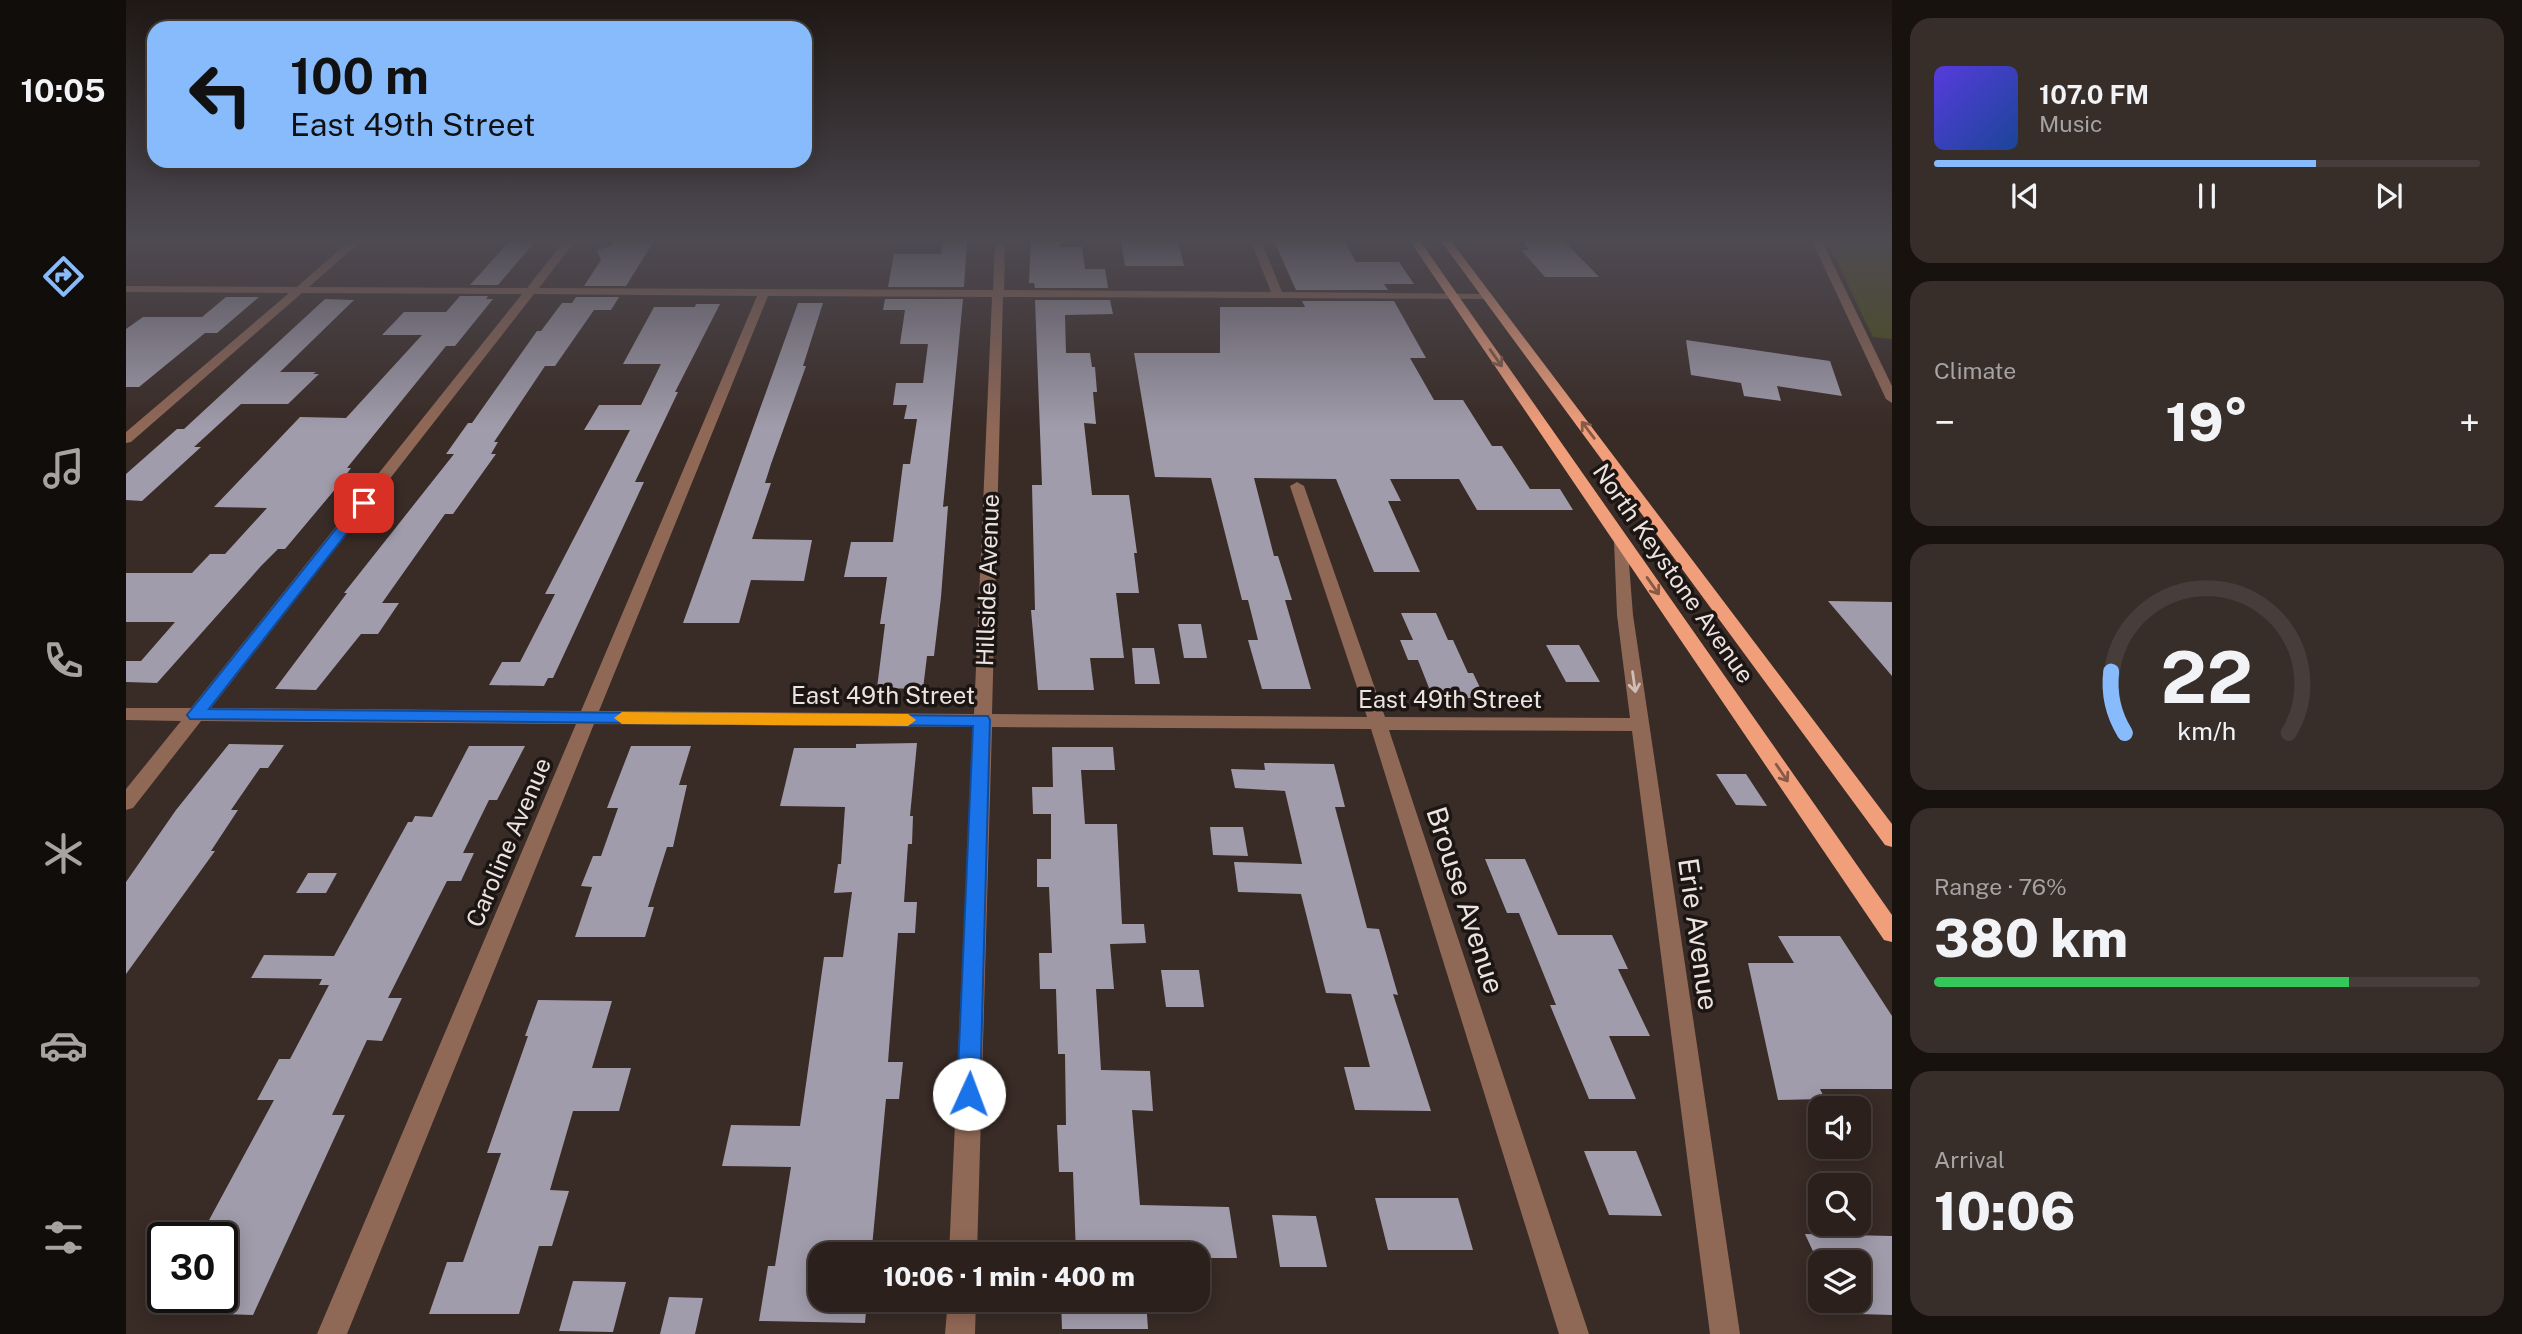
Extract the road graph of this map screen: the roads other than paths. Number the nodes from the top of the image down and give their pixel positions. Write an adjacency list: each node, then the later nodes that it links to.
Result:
1 (285, 303): 9 (street)
2 (521, 303): 13 (street)
3 (759, 303): 14 (street, Caroline Avenue)
4 (998, 303): 15 (street, Hillside Avenue)
5 (1457, 303): 11 (main road, North Keystone Avenue, one-way to 11)
6 (1492, 303): 19 (main road, North Keystone Avenue, one-way to 6)
7 (1846, 303): 8 (street)
8 (1892, 399)
9 (126, 439)
10 (1297, 486): 16 (street, Brouse Avenue)
11 (1622, 541): 17 (street, Erie Avenue, one-way to 17); 20 (main road, North Keystone Avenue, one-way to 20)
12 (126, 714): 13 (street, East 49th Street)
13 (196, 715): 14 (street, East 49th Street); 18 (street)
14 (588, 718): 15 (street, East 49th Street); 23 (street, Caroline Avenue)
15 (982, 720): 16 (street, East 49th Street); 21 (street, Hillside Avenue)
16 (1378, 723): 17 (street, East 49th Street); 25 (street, Brouse Avenue)
17 (1640, 725): 26 (street, Erie Avenue)
18 (126, 803)
19 (1892, 839)
20 (1891, 929)
21 (963, 1242)
22 (961, 1312): 24 (street)
23 (332, 1334)
24 (960, 1334)
25 (1574, 1334)
26 (1725, 1334)

